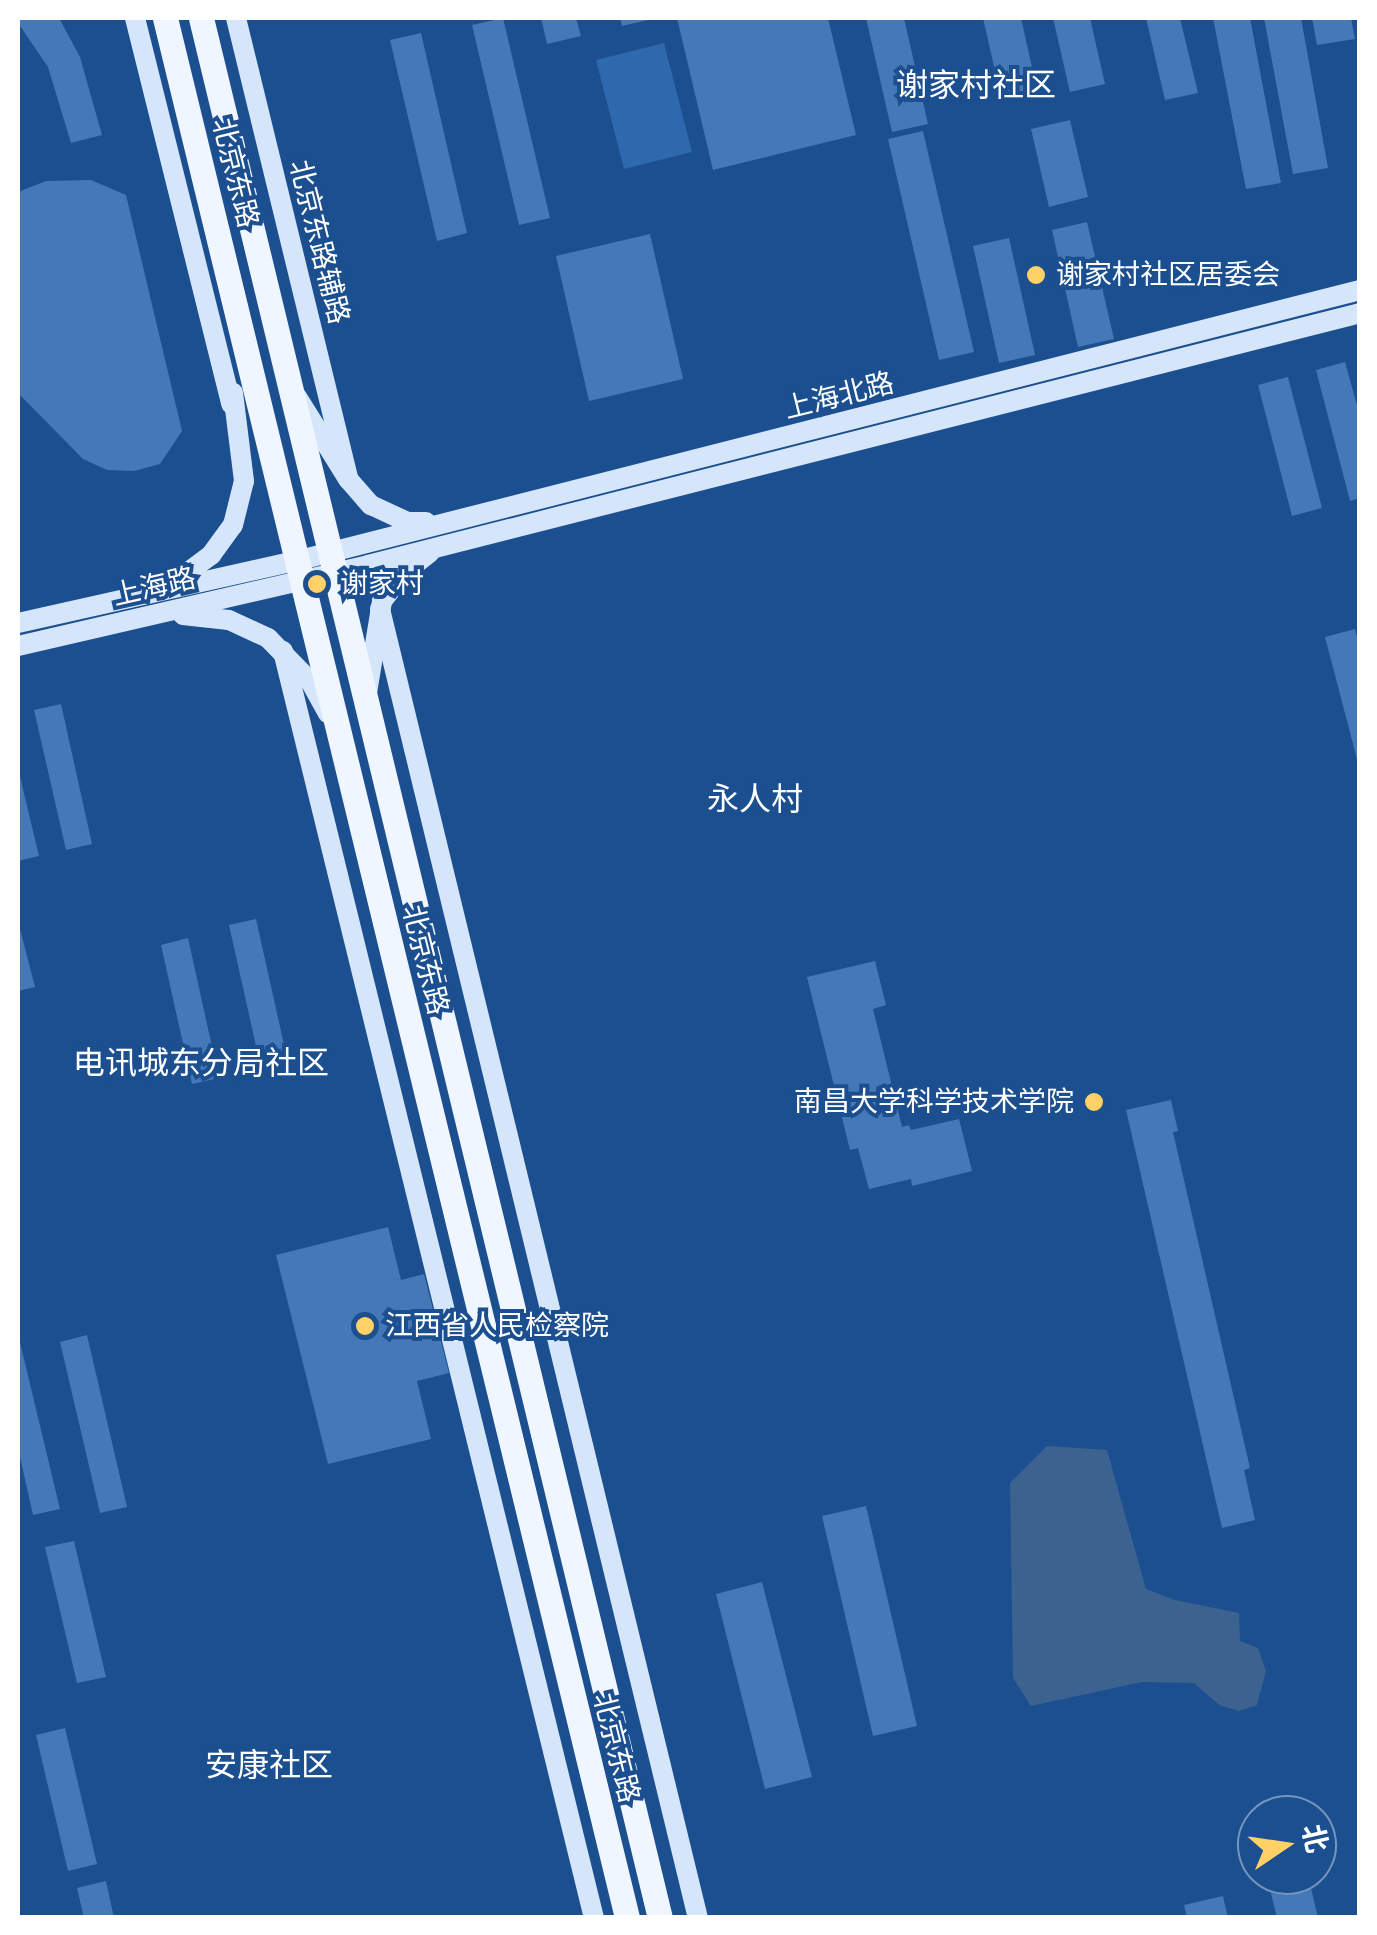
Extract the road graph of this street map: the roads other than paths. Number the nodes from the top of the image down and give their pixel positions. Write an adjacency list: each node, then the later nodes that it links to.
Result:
1 (134, 18): 9 (main road)
2 (165, 18): 7 (main road, 北京东路)
3 (201, 18): 8 (main road, 北京东路)
4 (236, 18): 10 (main road, 北京东路辅路)
5 (1360, 290): 11 (main road, 上海北路)
6 (1360, 313): 12 (main road, 上海北路)
7 (243, 332): 9 (main road); 14 (main road, 北京东路)
8 (290, 385): 10 (main road); 13 (main road, 北京东路)
9 (231, 404): 15 (main road)
10 (348, 479): 11 (main road)
11 (453, 521): 13 (main road, 上海北路)
12 (434, 548): 13 (main road, 上海北路); 16 (main road)
13 (332, 563): 14 (main road, 上海路); 20 (main road, 北京东路)
14 (299, 571): 15 (main road, 上海路); 21 (main road, 北京东路)
15 (164, 603): 17 (main road, 上海路); 18 (main road, 上海路); 19 (main road)
16 (380, 609): 20 (main road); 25 (main road, 北京东路)
17 (18, 623)
18 (18, 646)
19 (283, 651): 21 (main road); 22 (main road)
20 (366, 705): 24 (main road, 北京东路)
21 (338, 730): 23 (main road, 北京东路)
22 (594, 1918)
23 (626, 1918)
24 (660, 1918)
25 (698, 1918)

